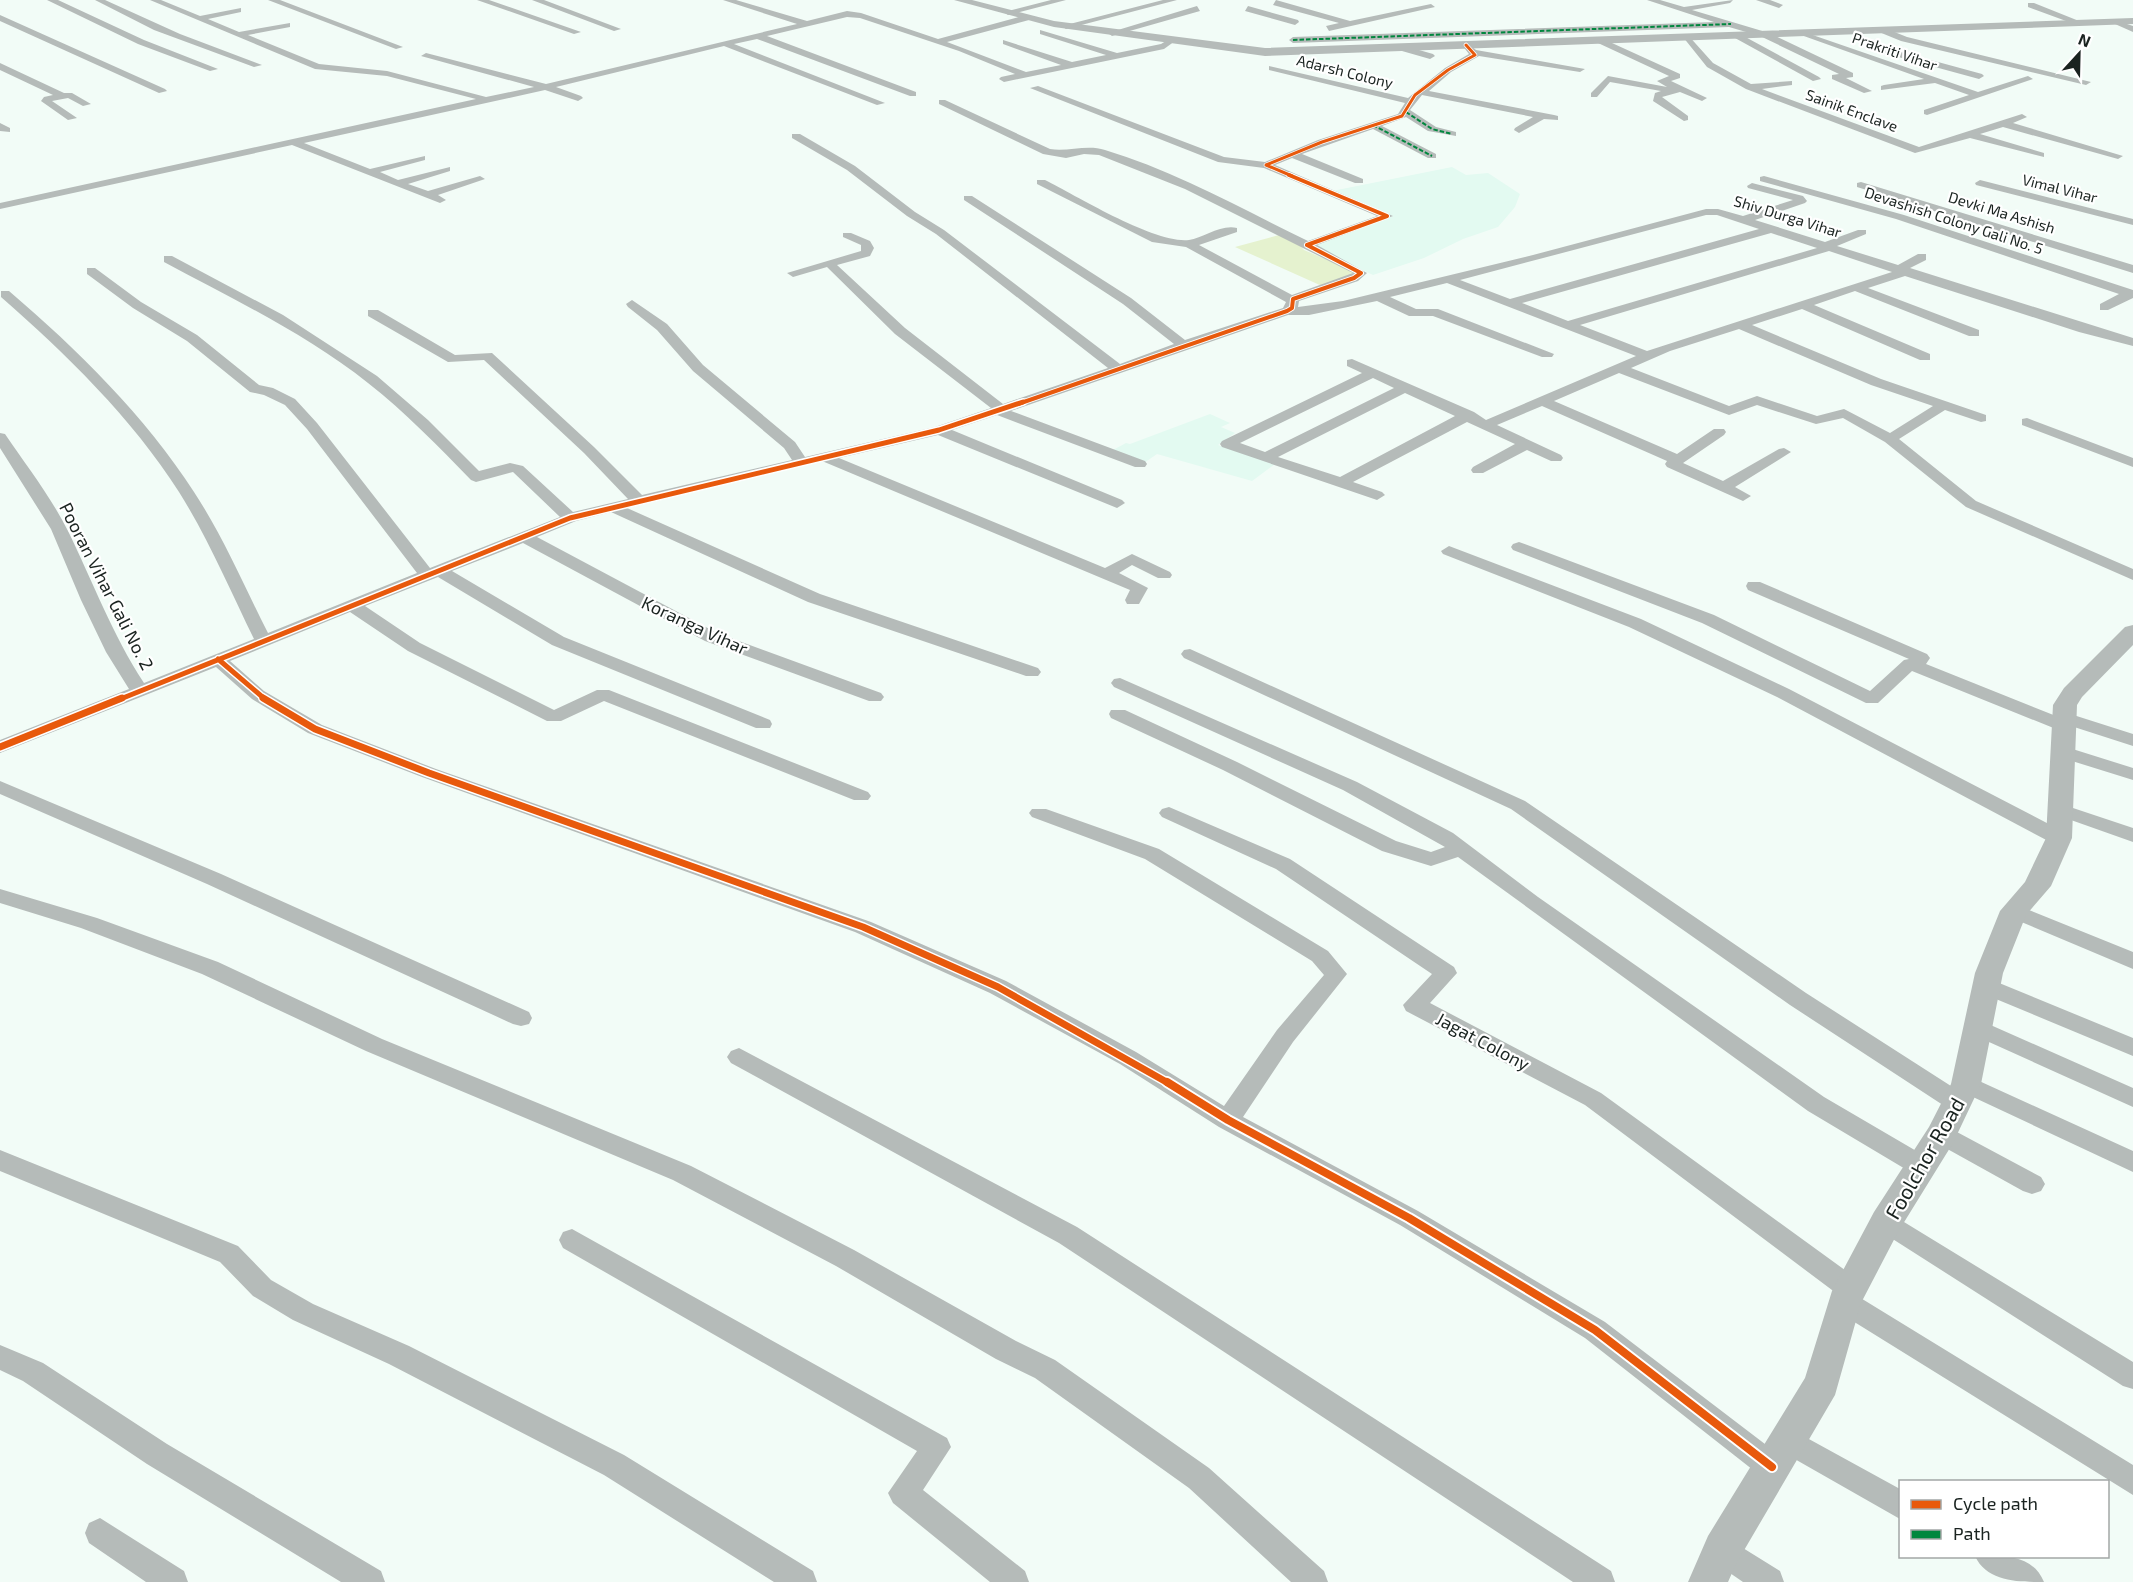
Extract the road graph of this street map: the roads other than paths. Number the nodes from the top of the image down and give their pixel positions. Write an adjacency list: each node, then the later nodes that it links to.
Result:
1 (51, 0): 80 (street)
2 (99, 0): 20 (street)
3 (272, 0): 69 (street)
4 (481, 0): 51 (street)
5 (536, 0): 47 (street)
6 (727, 0): 35 (street)
7 (958, 0): 26 (street)
8 (1062, 0): 26 (street)
9 (1173, 0): 43 (street)
10 (1651, 0): 24 (street)
11 (1760, 0): 17 (street)
12 (152, 1): 21 (street)
13 (1730, 2): 24 (street)
14 (1276, 3): 37 (street)
15 (135, 4): 20 (street)
16 (196, 5): 21 (street)
17 (1779, 5)
18 (2031, 5): 34 (street)
19 (1431, 7): 37 (street)
20 (115, 8): 56 (street)
21 (177, 9): 29 (street)
22 (1197, 9): 53 (street)
23 (1248, 9): 36 (street)
24 (1682, 9): 27 (street)
25 (238, 10): 29 (street)
26 (1005, 12): 30 (street)
27 (1704, 15): 32 (street); 38 (street)
28 (0, 18): 97 (street)
29 (200, 18): 39 (street)
30 (1026, 18): 43 (street); 64 (street)
31 (2133, 21): 33 (street)
32 (1514, 22): 42 (street); 50 (street)
33 (2118, 22): 34 (street); 48 (street)
34 (2080, 23): 49 (street)
35 (807, 24): 59 (street); 64 (street)
36 (1304, 24)
37 (1349, 24): 46 (street)
38 (1731, 24): 50 (street); 58 (street)
39 (220, 25): 56 (street); 57 (street)
40 (287, 25): 57 (street)
41 (1410, 25): 45 (street)
42 (1422, 25)
43 (1066, 26): 53 (street)
44 (1387, 26): 46 (street)
45 (1399, 26)
46 (1329, 28): 62 (street)
47 (616, 29)
48 (2133, 29)
49 (1882, 30): 55 (street); 88 (street)
50 (1525, 31): 62 (street); 67 (street)
51 (577, 32)
52 (1043, 32): 74 (street)
53 (1112, 33): 66 (street)
54 (1804, 33): 55 (street); 58 (street); 87 (street, Prakriti Vihar)
55 (1829, 33): 83 (street)
56 (175, 34): 76 (street)
57 (241, 34): 105 (street)
58 (1765, 35): 60 (street); 96 (street)
59 (758, 36): 68 (street); 99 (street)
60 (1738, 36): 61 (street); 85 (street)
61 (1687, 38): 63 (street); 91 (street, Sainik Enclave)
62 (1293, 40): 72 (street)
63 (1601, 41): 67 (street); 94 (street)
64 (938, 42): 82 (street)
65 (1006, 42): 77 (street)
66 (1170, 42): 72 (street); 74 (street)
67 (1540, 43): 71 (street)
68 (726, 44): 90 (street); 107 (street)
69 (399, 47)
70 (1398, 48): 71 (street); 72 (street); 75 (street)
71 (1471, 49): 81 (street); 98 (street)
72 (1305, 51)
73 (426, 56): 90 (street)
74 (1117, 56): 77 (street)
75 (1430, 56)
76 (258, 65)
77 (1071, 65): 82 (street)
78 (0, 66): 102 (street)
79 (1272, 68): 110 (street, Adarsh Colony)
80 (213, 69)
81 (1581, 69)
82 (1024, 74): 84 (street)
83 (1979, 76)
84 (1004, 79)
85 (1816, 79)
86 (2028, 79): 101 (street)
87 (1935, 80): 93 (street); 101 (street, Prakriti Vihar)
88 (2086, 82)
89 (1789, 83): 91 (street)
90 (546, 87): 103 (street); 105 (street)
91 (1749, 87): 123 (street, Sainik Enclave)
92 (1035, 88): 131 (street)
93 (1884, 88)
94 (1678, 90): 100 (street); 104 (street); 118 (street)
95 (925, 91): 99 (street)
96 (1867, 91)
97 (162, 92)
98 (1420, 92): 110 (street); 111 (street)
99 (913, 94): 107 (street)
100 (1594, 95)
101 (1977, 95): 112 (street)
102 (63, 96): 108 (street); 115 (street)
103 (578, 98)
104 (1702, 98)
105 (486, 99): 125 (street)
106 (942, 102): 153 (street)
107 (880, 103): 109 (street)
108 (86, 104)
109 (867, 107)
110 (1408, 107): 120 (street); 122 (street, Adarsh Colony)
111 (1501, 108): 113 (street); 116 (street)
112 (1927, 112)
113 (1542, 116): 117 (street); 121 (street)
114 (2022, 117): 119 (street, Sainik Enclave)
115 (72, 118)
116 (1483, 118)
117 (1554, 118)
118 (1684, 118)
119 (2002, 123): 123 (street, Sainik Enclave); 129 (street)
120 (1373, 125): 126 (street); 128 (street)
121 (1519, 130)
122 (1452, 134)
123 (1969, 134): 127 (street)
124 (796, 136): 183 (street)
125 (293, 142): 133 (street); 145 (street)
126 (1292, 154): 131 (street); 136 (street)
127 (2040, 155)
128 (1432, 156)
129 (2118, 156)
130 (421, 158): 133 (street)
131 (1266, 165): 153 (street)
132 (446, 169): 138 (street)
133 (369, 172): 138 (street)
134 (480, 179): 142 (street)
135 (1764, 179): 164 (street, Devashish Colony Gali No. 5)
136 (1359, 181)
137 (1041, 182): 152 (street)
138 (398, 183): 142 (street)
139 (1980, 183): 147 (street, Vimal Vihar)
140 (1861, 185): 158 (street, Devki Ma Ashish)
141 (1752, 186): 146 (street)
142 (428, 195): 144 (street)
143 (968, 198): 177 (street)
144 (440, 200)
145 (0, 206)
146 (1746, 219): 148 (street, Shiv Durga Vihar); 162 (street, Shiv Durga Vihar)
147 (2133, 222)
148 (1774, 228): 154 (street, Shiv Durga Vihar); 167 (street)
149 (1233, 230): 152 (street)
150 (1862, 232): 154 (street)
151 (847, 235): 157 (street)
152 (1192, 244): 170 (street)
153 (1307, 245): 170 (street)
154 (1830, 246): 159 (street, Shiv Durga Vihar); 174 (street)
155 (1922, 256): 159 (street)
156 (168, 259): 214 (street)
157 (831, 265): 161 (street); 188 (street)
158 (2133, 269)
159 (1904, 270): 163 (street); 176 (street, Shiv Durga Vihar)
160 (91, 271): 218 (street)
161 (793, 273)
162 (1446, 279): 166 (street, Shiv Durga Vihar); 167 (street)
163 (1855, 287): 169 (street); 175 (street)
164 (2132, 293): 171 (street)
165 (5, 294): 226 (street)
166 (1377, 296): 170 (street, Shiv Durga Vihar); 178 (street)
167 (1509, 303): 174 (street)
168 (632, 304): 203 (street)
169 (1802, 304): 173 (street); 180 (street)
170 (1289, 306): 177 (street)
171 (2104, 307)
172 (373, 313): 211 (street)
173 (1739, 324): 179 (street); 187 (street)
174 (1568, 325): 179 (street)
175 (1974, 333)
176 (2133, 342)
177 (1183, 345): 183 (street)
178 (1547, 354)
179 (1646, 355): 182 (street)
180 (1925, 357)
181 (1352, 363): 184 (street)
182 (1617, 367): 186 (street); 196 (street)
183 (1118, 369): 188 (street)
184 (1373, 373): 185 (street); 200 (street)
185 (1404, 388): 189 (street); 200 (street)
186 (1541, 400): 192 (street); 202 (street)
187 (1944, 405): 190 (street); 196 (street)
188 (1000, 410): 193 (street); 205 (street)
189 (1469, 415): 192 (street); 207 (street)
190 (1982, 418)
191 (2027, 422): 204 (street)
192 (1488, 424): 197 (street)
193 (939, 430): 199 (street); 212 (street)
194 (1719, 432): 202 (street)
195 (0, 437): 232 (street, Pooran Vihar Gali No. 2)
196 (1890, 440): 221 (street)
197 (1527, 444): 201 (street); 206 (street)
198 (1784, 452): 208 (street)
199 (822, 456): 203 (street); 219 (street)
200 (1266, 457): 207 (street)
201 (1556, 458)
202 (1678, 460): 208 (street)
203 (800, 461): 211 (street)
204 (2133, 463)
205 (1140, 464)
206 (1478, 470)
207 (1342, 482): 209 (street)
208 (1724, 487): 210 (street)
209 (1377, 495)
210 (1743, 496)
211 (639, 501): 213 (street)
212 (1117, 503)
213 (612, 507): 214 (street); 230 (street)
214 (570, 518): 215 (street)
215 (523, 536): 218 (street); 233 (street, Koranga Vihar)
216 (1519, 547): 229 (street)
217 (1449, 551): 245 (street)
218 (433, 573): 224 (street); 235 (street)
219 (1107, 573): 220 (street); 223 (street)
220 (1164, 575)
221 (2133, 575)
222 (1754, 586): 229 (street)
223 (1133, 600)
224 (351, 605): 226 (street); 242 (street)
225 (2133, 632): 236 (street, Foolchor Road)
226 (264, 640): 228 (street)
227 (1190, 654): 256 (street)
228 (218, 659): 232 (street); 258 (street)
229 (1915, 666): 236 (street)
230 (1032, 672)
231 (1120, 683): 247 (street)
232 (140, 691): 238 (street)
233 (876, 697)
234 (1118, 714): 247 (street)
235 (763, 724)
236 (2063, 734): 237 (street); 239 (street); 240 (street); 245 (street, Foolchor Road)
237 (2133, 740)
238 (0, 747)
239 (2133, 763)
240 (2133, 774)
241 (0, 787): 252 (street)
242 (861, 796)
243 (1039, 813): 258 (street)
244 (1169, 813): 266 (street, Jagat Colony)
245 (2060, 824): 246 (street); 249 (street, Foolchor Road)
246 (2133, 836)
247 (1461, 849): 262 (street)
248 (0, 896): 280 (street)
249 (2014, 911): 250 (street); 251 (street, Foolchor Road)
250 (2133, 962)
251 (1987, 986): 253 (street, Foolchor Road); 254 (street)
252 (521, 1018)
253 (1977, 1027): 256 (street, Foolchor Road); 257 (street)
254 (2133, 1047)
255 (739, 1057): 281 (street)
256 (1962, 1093): 259 (street, Foolchor Road); 261 (street)
257 (2133, 1098)
258 (1228, 1120): 270 (street)
259 (1942, 1134): 262 (street, Foolchor Road); 263 (street)
260 (0, 1160): 278 (street)
261 (2133, 1162)
262 (1921, 1166): 264 (street, Foolchor Road)
263 (2032, 1184)
264 (1886, 1222): 266 (street, Foolchor Road); 268 (street)
265 (572, 1240): 279 (street)
266 (1848, 1296): 269 (street, Foolchor Road); 271 (street)
267 (0, 1357): 277 (street)
268 (2133, 1377)
269 (1787, 1440): 270 (street, Foolchor Road); 272 (street)
270 (1772, 1467): 274 (street, Foolchor Road)
271 (2133, 1481)
272 (1899, 1504)
273 (100, 1533): 276 (street)
274 (1722, 1550): 282 (street, Foolchor Road); 283 (street)
275 (1992, 1558): 284 (street)
276 (173, 1582)
277 (370, 1582)
278 (802, 1582)
279 (1014, 1582)
280 (1312, 1582)
281 (1600, 1582)
282 (1708, 1582)
283 (1769, 1582)
284 (2029, 1582)

